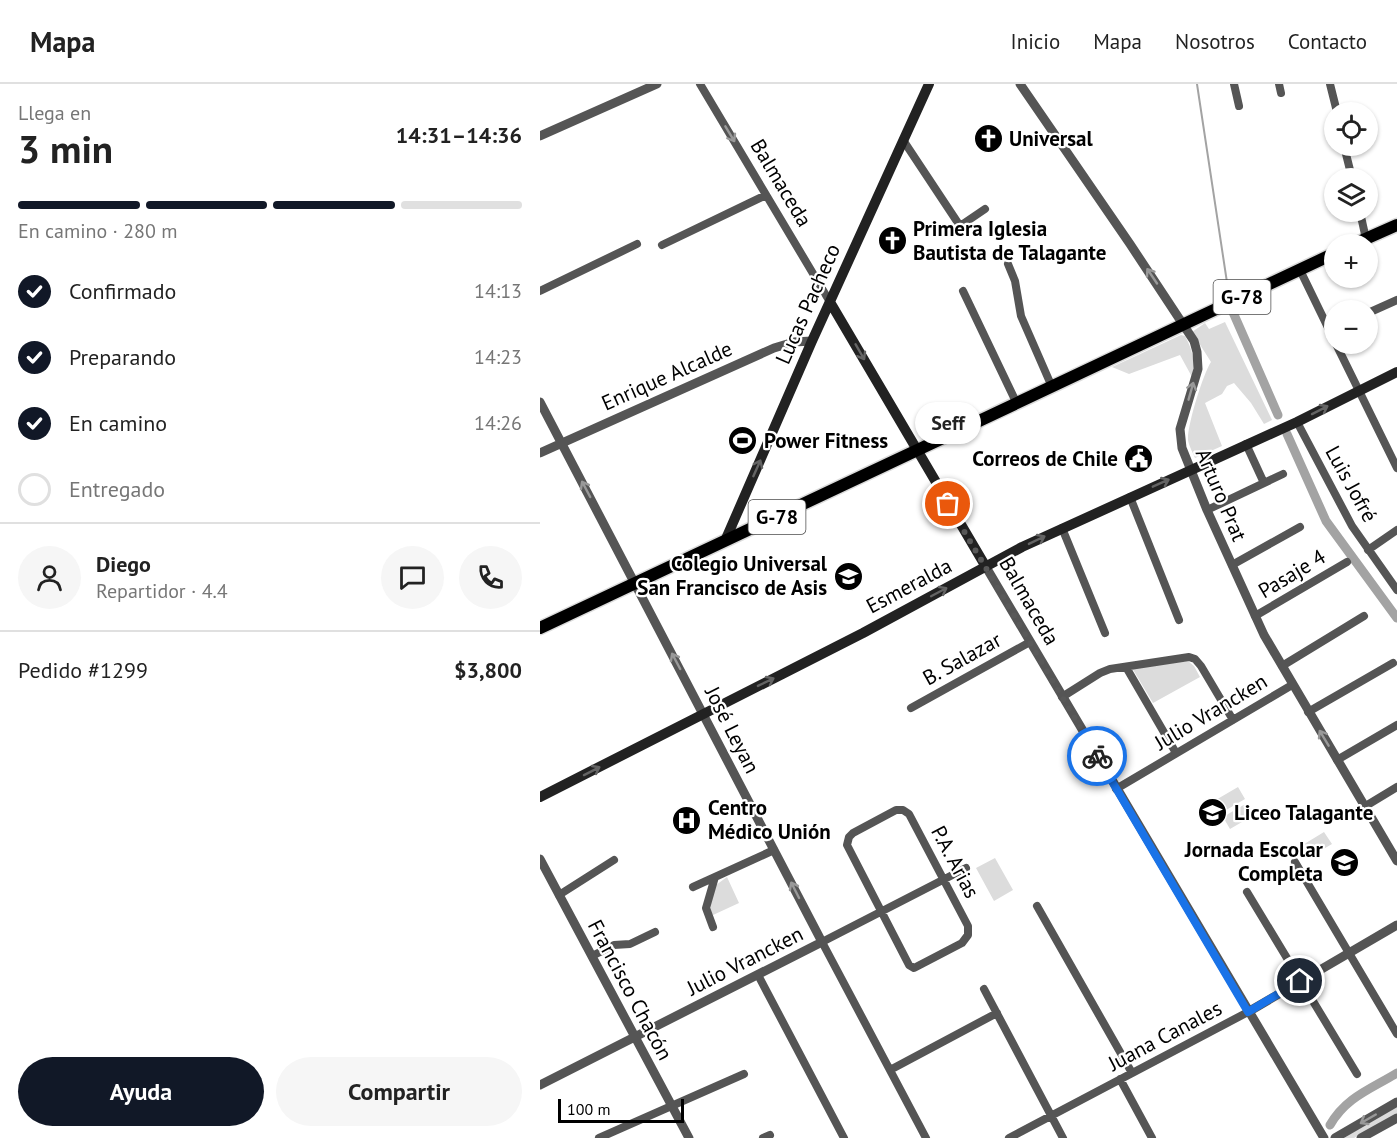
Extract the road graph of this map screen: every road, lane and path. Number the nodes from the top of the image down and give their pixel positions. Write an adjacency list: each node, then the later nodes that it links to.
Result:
1 (657, 84): 11 (street)
2 (700, 84): 13 (street, Balmaceda, one-way to 13)
3 (929, 84): 12 (main road, Lucas Pacheco)
4 (1020, 84): 28 (street, Arturo Prat, one-way to 4)
5 (1234, 84): 10 (street)
6 (1279, 84): 8 (street)
7 (1330, 84): 9 (street)
8 (1281, 93)
9 (1334, 102)
10 (1239, 106)
11 (540, 136)
12 (903, 140): 14 (street); 25 (main road, Lucas Pacheco)
13 (766, 195): 18 (street); 25 (street, Balmaceda)
14 (985, 209)
15 (1397, 225): 16 (main road)
16 (1377, 234)
17 (637, 244): 22 (street)
18 (662, 246)
19 (1324, 258): 21 (main road, G-78)
20 (1008, 264): 32 (street)
21 (1300, 270): 27 (street); 28 (main road, G-78)
22 (540, 291)
23 (963, 291): 35 (street)
24 (1397, 300): 26 (street)
25 (830, 302): 29 (main road, Lucas Pacheco); 39 (main road, Balmaceda, one-way to 39)
26 (1378, 309)
27 (1324, 315)
28 (1185, 324): 32 (main road, G-78); 42 (street, Arturo Prat, one-way to 28)
29 (812, 341): 37 (street, Enrique Alcalde); 50 (main road, Lucas Pacheco, one-way to 29)
30 (1341, 354): 33 (street)
31 (1397, 372): 33 (main road, Esmeralda)
32 (1052, 387): 35 (main road, G-78)
33 (1359, 390): 36 (main road, Esmeralda, one-way to 33); 41 (street)
34 (540, 402): 37 (street, José Leyan)
35 (1017, 404): 39 (main road, G-78)
36 (1297, 422): 38 (main road, Esmeralda); 51 (street, Luis Jofré)
37 (562, 443): 40 (street, Enrique Alcalde); 55 (street, José Leyan, one-way to 37)
38 (1246, 444): 42 (main road, Esmeralda); 44 (street)
39 (918, 451): 50 (main road, G-78); 54 (main road, Balmaceda)
40 (540, 453)
41 (1397, 468)
42 (1191, 470): 45 (main road, Esmeralda, one-way to 42); 46 (street, Arturo Prat)
43 (1283, 474): 44 (street)
44 (1264, 483): 46 (street)
45 (1130, 497): 48 (main road, Esmeralda); 59 (street)
46 (1207, 510): 53 (street, Arturo Prat)
47 (1300, 527): 53 (street)
48 (1062, 528): 54 (main road, Esmeralda, one-way to 48); 61 (street)
49 (1397, 530): 51 (street)
50 (725, 541): 55 (main road, G-78)
51 (1368, 550): 56 (street, Luis Jofré)
52 (1347, 562): 57 (street, Pasaje 4)
53 (1232, 565): 57 (street, Arturo Prat)
54 (986, 567): 62 (street, Balmaceda); 70 (main road, Esmeralda, one-way to 54)
55 (635, 583): 60 (main road, G-78); 70 (street, José Leyan, one-way to 55)
56 (1397, 590)
57 (1255, 616): 64 (street, Arturo Prat)
58 (1364, 616): 64 (street)
59 (1179, 620)
60 (540, 628)
61 (1105, 633)
62 (1030, 642): 67 (street, Balmaceda); 68 (street, B. Salazar)
63 (1393, 663): 69 (street)
64 (1282, 666): 66 (street, Arturo Prat)
65 (1126, 667): 67 (street); 71 (street); 73 (street)
66 (1293, 685): 69 (street, Arturo Prat); 71 (street, Julio Vrancken)
67 (1062, 697): 76 (street, Balmaceda)
68 (911, 708)
69 (1308, 712): 74 (street, Arturo Prat, one-way to 69)
70 (704, 713): 77 (main road, Esmeralda, one-way to 70); 79 (street, José Leyan)
71 (1233, 720): 73 (street, Julio Vrancken)
72 (1397, 725): 74 (street)
73 (1176, 753): 76 (street, Julio Vrancken)
74 (1337, 760): 78 (street, Arturo Prat)
75 (1397, 788): 78 (street)
76 (1116, 789): 101 (street, Balmaceda)
77 (540, 797)
78 (1364, 807): 80 (street, Arturo Prat)
79 (774, 849): 85 (street); 95 (street, José Leyan, one-way to 79)
80 (1396, 856)
81 (540, 859): 89 (street, Francisco Chacón)
82 (614, 860): 89 (street)
83 (1295, 862): 96 (street)
84 (966, 868): 86 (street, Julio Vrancken)
85 (714, 878): 87 (street); 93 (street)
86 (944, 879): 91 (street, Julio Vrancken); 91 (street, P.A. Arias); 91 (street, P.A. Arias)
87 (693, 887)
88 (1246, 892): 99 (street)
89 (559, 895): 97 (street, Francisco Chacón)
90 (1037, 906): 106 (street)
91 (881, 912): 95 (street, Julio Vrancken)
92 (1397, 925): 96 (street, Juana Canales)
93 (713, 927)
94 (656, 932): 97 (street)
95 (822, 942): 98 (street, Julio Vrancken); 105 (street, José Leyan)
96 (1349, 953): 99 (street, Juana Canales); 103 (street)
97 (592, 956): 104 (street, Francisco Chacón)
98 (758, 975): 104 (street, Julio Vrancken); 117 (street)
99 (1300, 981): 101 (street, Juana Canales); 108 (street)
100 (984, 988): 102 (street)
101 (1248, 1012): 106 (street, Juana Canales); 122 (street, Balmaceda)
102 (997, 1013): 105 (street); 113 (street)
103 (1397, 1034)
104 (635, 1037): 110 (street, Julio Vrancken); 112 (street, Francisco Chacón)
105 (890, 1070): 118 (street, José Leyan)
106 (1132, 1073): 109 (street, Juana Canales)
107 (744, 1074): 112 (street)
108 (1357, 1074)
109 (1120, 1079): 113 (street, Juana Canales); 121 (street)
110 (540, 1085)
111 (1397, 1102): 123 (street, one-way to 123)
112 (672, 1106): 115 (street); 116 (street, Francisco Chacón)
113 (1051, 1116): 119 (street, Juana Canales); 120 (street)
114 (1397, 1118): 124 (street)
115 (599, 1138)
116 (689, 1138)
117 (844, 1138)
118 (926, 1138)
119 (1009, 1138)
120 (1063, 1138)
121 (1152, 1138)
122 (1324, 1138)
123 (1335, 1138)
124 (1361, 1138)

